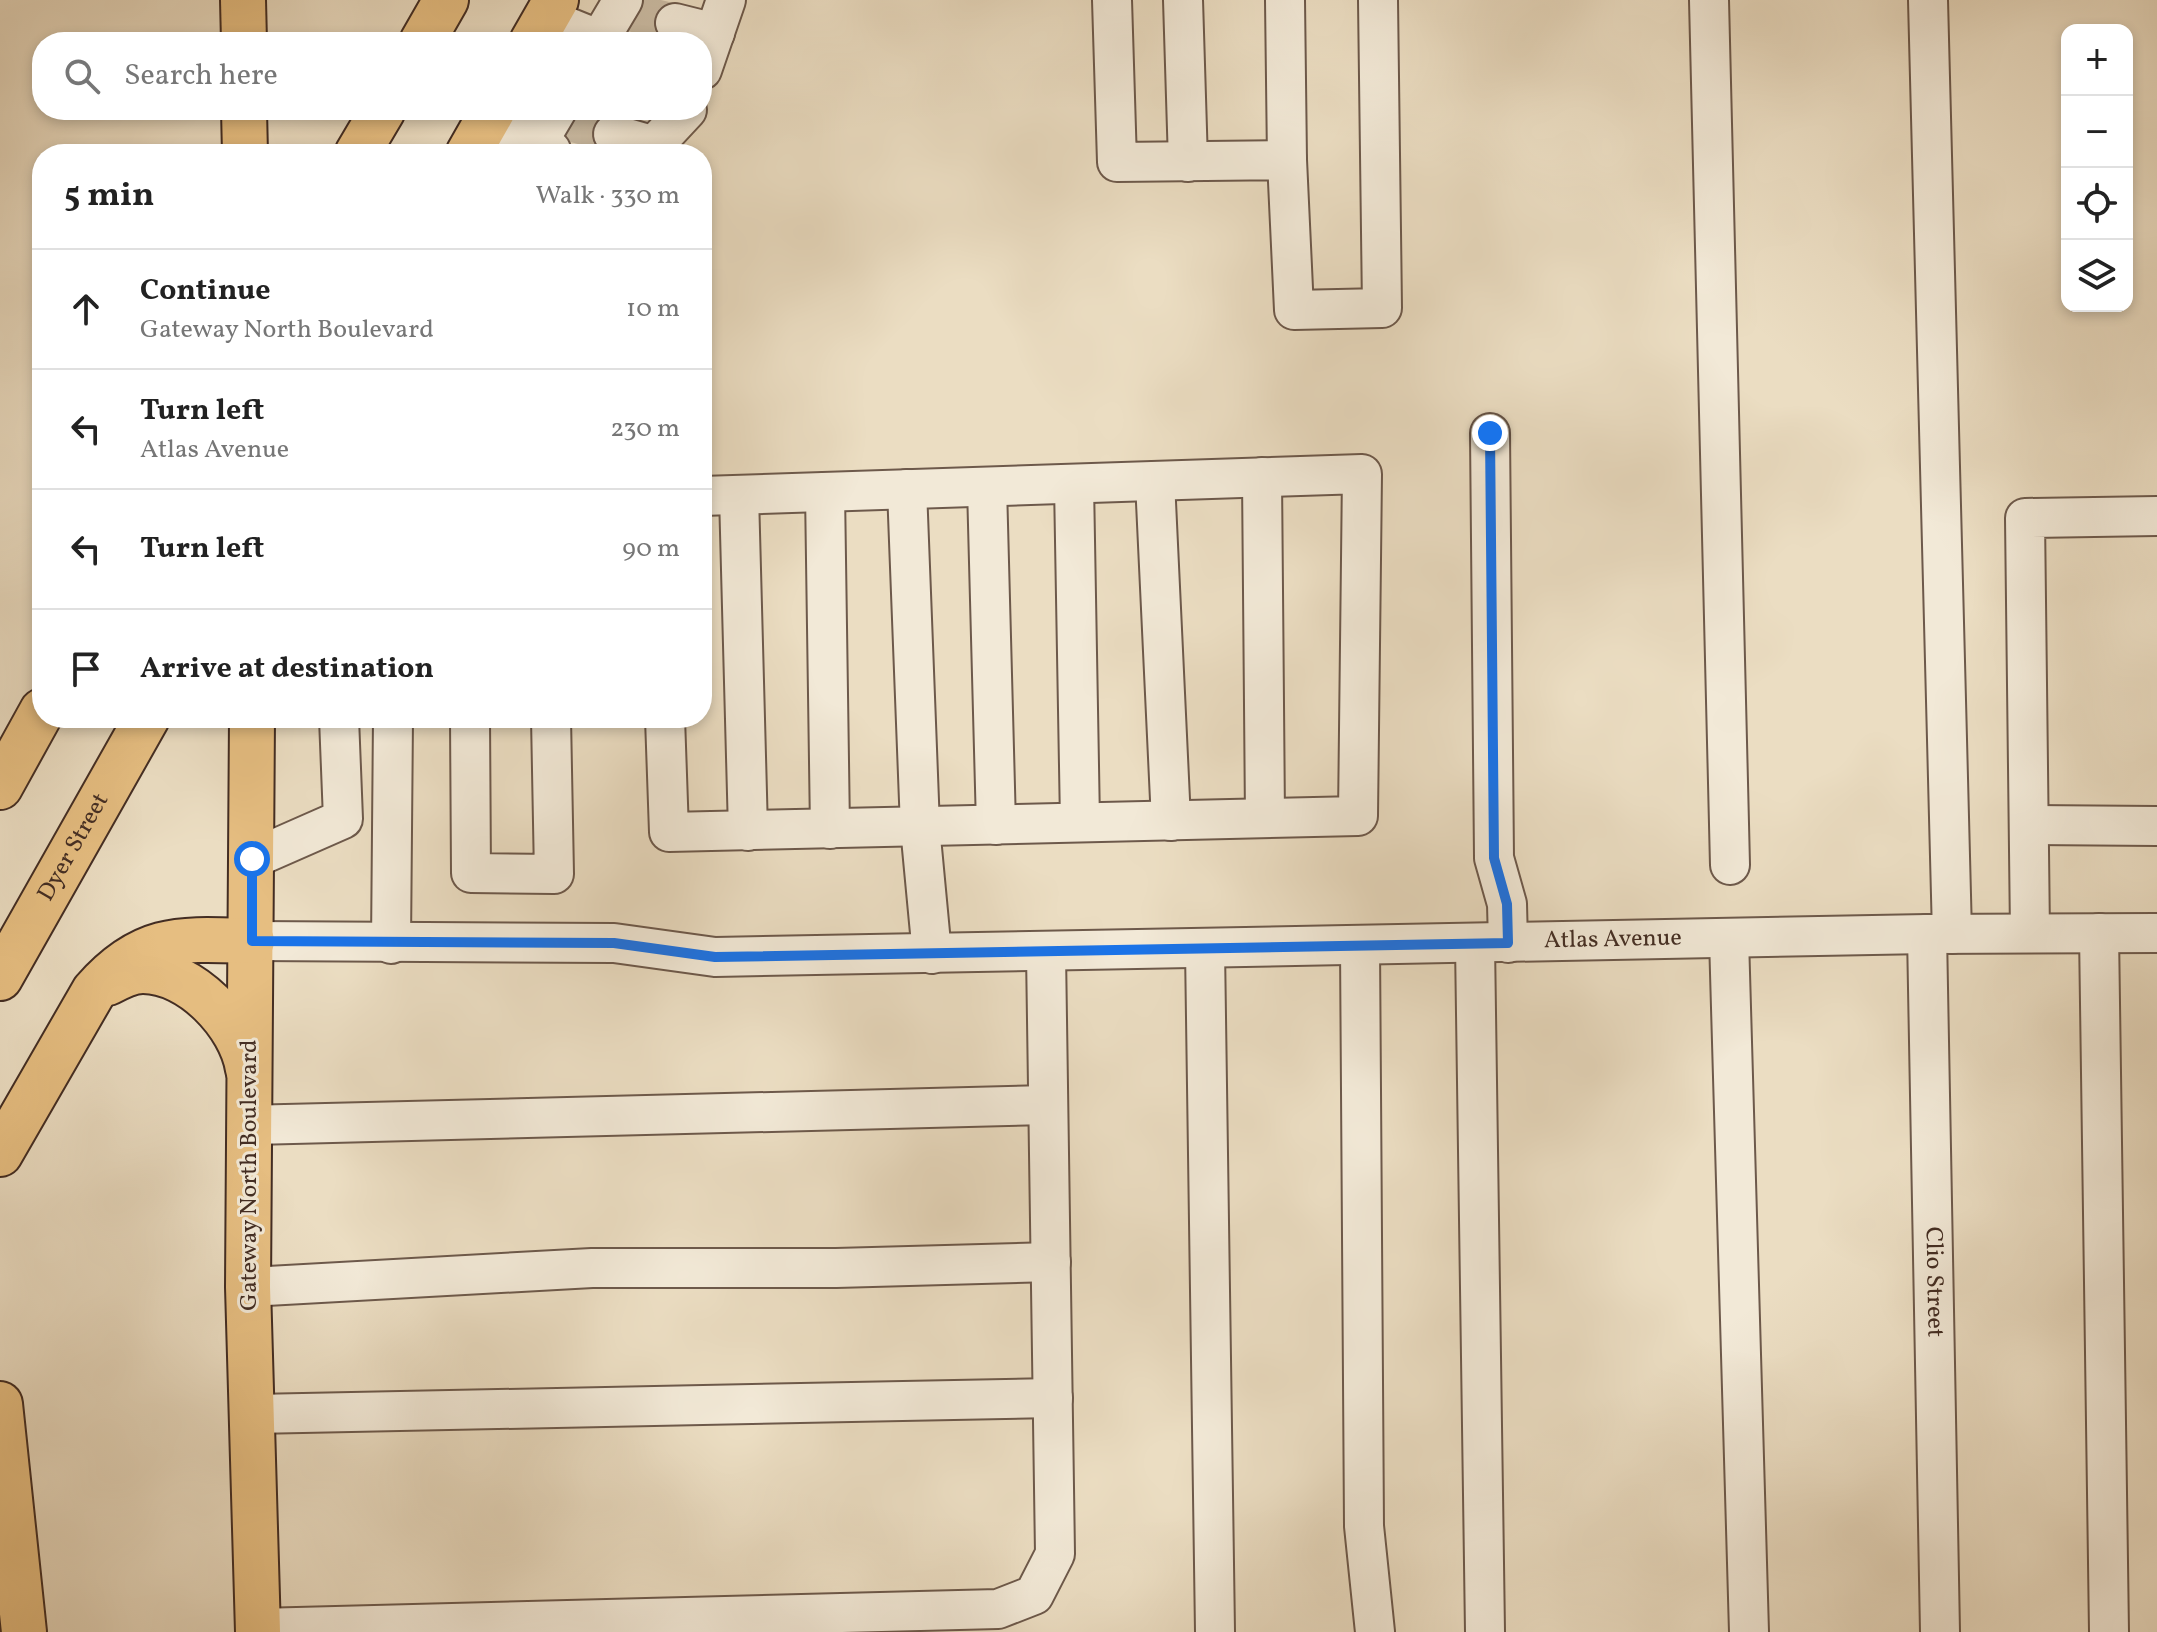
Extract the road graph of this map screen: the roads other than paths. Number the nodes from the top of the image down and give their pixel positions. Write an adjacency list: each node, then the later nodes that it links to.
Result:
1 (243, 0): 13 (main road)
2 (446, 0): 14 (main road)
3 (1112, 0): 29 (street)
4 (1183, 0): 29 (street)
5 (1285, 0): 28 (street)
6 (1378, 0): 28 (street)
7 (1709, 0): 58 (street)
8 (1928, 0): 62 (street, Clio Street)
9 (624, 6): 16 (street)
10 (721, 16): 12 (street); 17 (street)
11 (545, 20): 15 (street)
12 (675, 23)
13 (244, 32)
14 (428, 32)
15 (577, 32)
16 (607, 32)
17 (712, 42)
18 (244, 120): 24 (main road)
19 (377, 120): 25 (main road)
20 (675, 120): 27 (street)
21 (483, 128): 22 (street)
22 (553, 129)
23 (613, 134): 26 (street)
24 (245, 144)
25 (363, 144)
26 (637, 144)
27 (656, 144)
28 (1287, 160): 29 (street)
29 (1188, 162)
30 (1490, 433): 66 (street)
31 (1262, 477): 32 (street); 48 (street); 48 (street)
32 (1155, 481): 33 (street); 49 (street)
33 (1074, 484): 34 (street); 50 (street)
34 (987, 487): 35 (street); 51 (street)
35 (907, 489): 36 (street); 54 (street)
36 (825, 492): 37 (street); 55 (street)
37 (720, 495): 56 (street)
38 (2157, 516): 52 (street)
39 (33, 728): 47 (main road)
40 (141, 728): 71 (main road, Dyer Street)
41 (252, 728): 57 (main road, Gateway North Boulevard)
42 (339, 728): 57 (street)
43 (393, 728): 65 (street)
44 (470, 728): 45 (street)
45 (551, 728)
46 (665, 728): 56 (street)
47 (0, 787)
48 (1265, 818): 49 (street)
49 (1171, 821): 50 (street)
50 (1080, 822): 51 (street)
51 (996, 825): 54 (street)
52 (2029, 825): 53 (street); 59 (street)
53 (2157, 826)
54 (920, 827): 55 (street); 70 (street)
55 (830, 829): 56 (street)
56 (748, 831)
57 (252, 859): 64 (main road, Gateway North Boulevard)
58 (1730, 865)
59 (2030, 933): 60 (street, Atlas Avenue); 62 (street, Atlas Avenue)
60 (2099, 933): 61 (street, Atlas Avenue); 88 (street)
61 (2157, 933)
62 (1939, 934): 63 (street, Atlas Avenue); 87 (street, Clio Street)
63 (1729, 938): 66 (street, Atlas Avenue); 86 (street)
64 (252, 941): 65 (street, Atlas Avenue); 72 (main road); 73 (main road, Gateway North Boulevard)
65 (391, 944): 70 (street, Atlas Avenue)
66 (1492, 944): 67 (street, Atlas Avenue); 85 (street)
67 (1360, 946): 68 (street, Atlas Avenue); 84 (street)
68 (1205, 949): 69 (street, Atlas Avenue); 83 (street)
69 (1046, 953): 70 (street, Atlas Avenue); 74 (street)
70 (932, 954)
71 (0, 978)
72 (94, 991): 73 (main road); 75 (main road)
73 (250, 1104): 74 (street); 77 (main road, Gateway North Boulevard)
74 (1048, 1105): 76 (street)
75 (0, 1154)
76 (1051, 1262): 77 (street); 78 (street)
77 (248, 1287): 80 (main road, Gateway North Boulevard)
78 (1053, 1398): 80 (street); 81 (street)
79 (0, 1404): 82 (main road)
80 (253, 1414): 81 (main road, Gateway North Boulevard)
81 (258, 1630)
82 (24, 1632)
83 (1215, 1632)
84 (1375, 1632)
85 (1485, 1632)
86 (1749, 1632)
87 (1940, 1632)
88 (2109, 1632)

